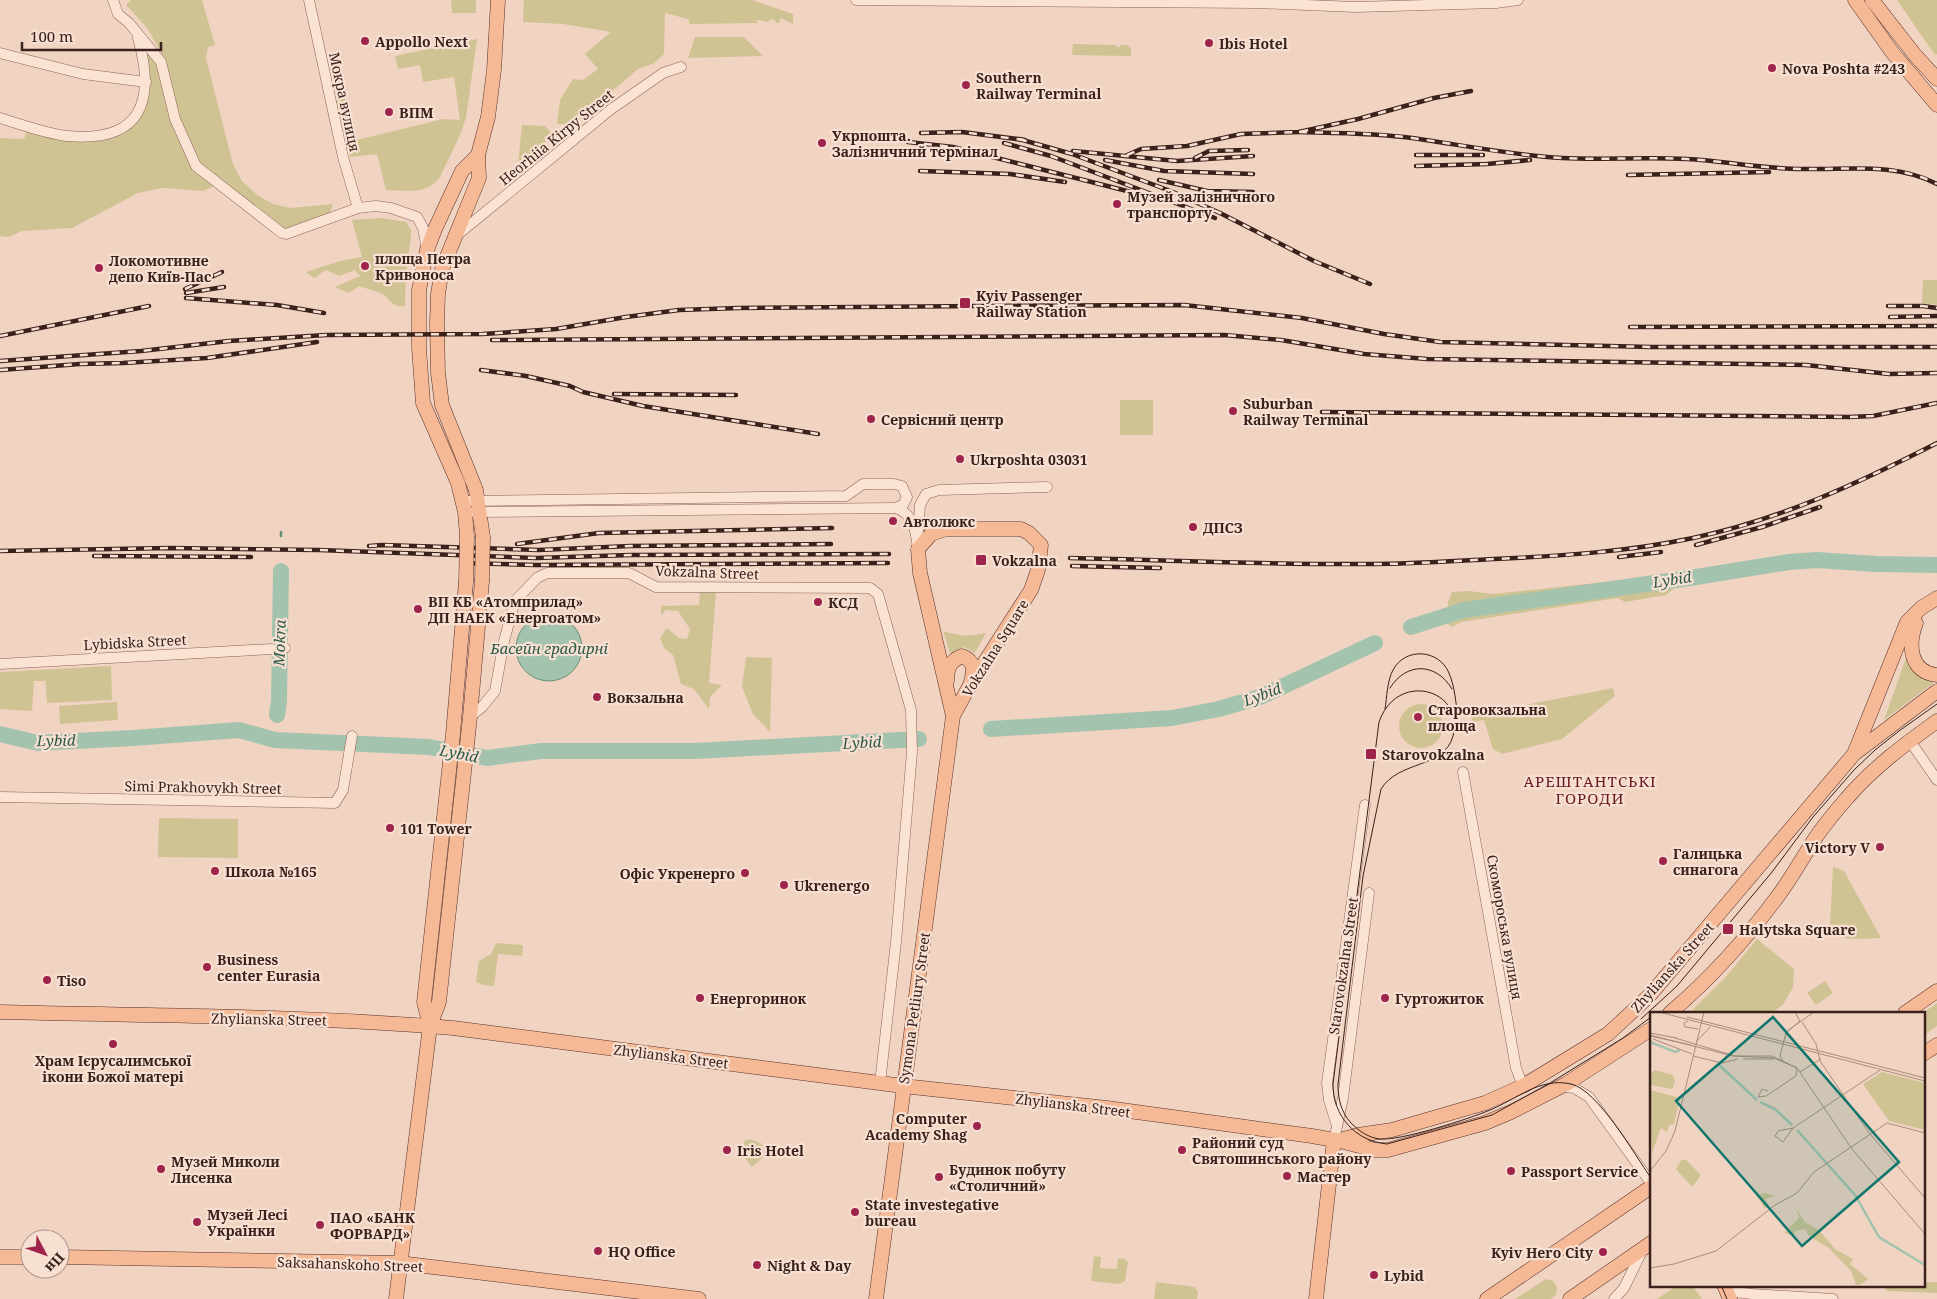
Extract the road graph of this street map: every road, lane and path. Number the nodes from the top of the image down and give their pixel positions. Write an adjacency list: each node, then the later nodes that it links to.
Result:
1 (113, 0): 11 (street)
2 (309, 0): 19 (street, Мокра вулиця)
3 (498, 0): 18 (main road)
4 (856, 0): 9 (street)
5 (1331, 0): 10 (street)
6 (1518, 0): 10 (street)
7 (1854, 0): 16 (main road)
8 (1872, 0): 14 (main road)
9 (1173, 2): 10 (street)
10 (1356, 7)
11 (137, 32): 15 (street); 19 (street)
12 (0, 53): 15 (street)
13 (681, 67): 20 (street, Heorhiia Kirpy Street)
14 (1937, 79)
15 (146, 82): 17 (street)
16 (1937, 105)
17 (0, 118)
18 (478, 155): 20 (main road); 21 (main road)
19 (358, 208): 21 (street)
20 (455, 237): 25 (main road)
21 (427, 250): 24 (main road)
22 (1047, 487): 28 (street, Vokzalna Square)
23 (854, 492): 25 (street); 26 (street); 27 (street)
24 (464, 506): 25 (street); 53 (main road, bridge)
25 (479, 506): 26 (street); 38 (main road, bridge)
26 (864, 508): 27 (street)
27 (895, 508): 28 (street)
28 (918, 542): 34 (main road, Vokzalna Square); 35 (main road, Vokzalna Square)
29 (1937, 598): 43 (main road)
30 (1937, 607): 33 (main road)
31 (272, 648): 32 (street, Lybidska Street)
32 (0, 664)
33 (1937, 675)
34 (970, 685): 35 (main road); 37 (main road, Vokzalna Square)
35 (946, 686): 37 (main road, Vokzalna Square)
36 (1937, 691): 43 (main road, Zhylianska Street)
37 (953, 716): 58 (main road, Symona Petliury Street)
38 (470, 717): 42 (street, Vokzalna Street); 53 (main road)
39 (1937, 721): 41 (main road)
40 (352, 736): 46 (street, Simi Prakhovykh Street)
41 (1910, 740): 45 (street); 51 (main road)
42 (912, 752): 57 (street, Symona Petliury Street)
43 (1854, 754): 59 (main road, Zhylianska Street)
44 (1463, 772): 59 (street, Скомороська вулиця)
45 (1937, 780)
46 (0, 797)
47 (1365, 805): 61 (street, Starovokzalna Street)
48 (1369, 893): 61 (street, Starovokzalna Street)
49 (1937, 991): 52 (main road)
50 (0, 1012): 53 (main road, Zhylianska Street)
51 (1671, 1012)
52 (1907, 1012)
53 (430, 1026): 57 (main road, Zhylianska Street); 69 (main road)
54 (1650, 1030): 60 (main road, Zhylianska Street)
55 (1937, 1044): 56 (main road)
56 (1924, 1053)
57 (880, 1083): 58 (main road, Zhylianska Street)
58 (903, 1086): 62 (main road, Zhylianska Street); 73 (main road, Symona Petliury Street)
59 (1523, 1086): 62 (main road, Zhylianska Street)
60 (1561, 1086): 62 (main road, Zhylianska Street); 63 (street)
61 (1338, 1126): 62 (street, Starovokzalna Street)
62 (1337, 1140): 74 (main road, Starovokzalna Street)
63 (1650, 1182)
64 (1650, 1188): 75 (main road)
65 (1647, 1246): 76 (main road); 77 (street)
66 (0, 1257): 67 (main road)
67 (20, 1257)
68 (70, 1258): 69 (main road, Saksahanskoho Street)
69 (399, 1263): 71 (main road); 72 (main road, Saksahanskoho Street)
70 (1727, 1292): 78 (street)
71 (396, 1299)
72 (699, 1299)
73 (876, 1299)
74 (1317, 1299)
75 (1487, 1299)
76 (1570, 1299)
77 (1614, 1299)
78 (1833, 1299)

